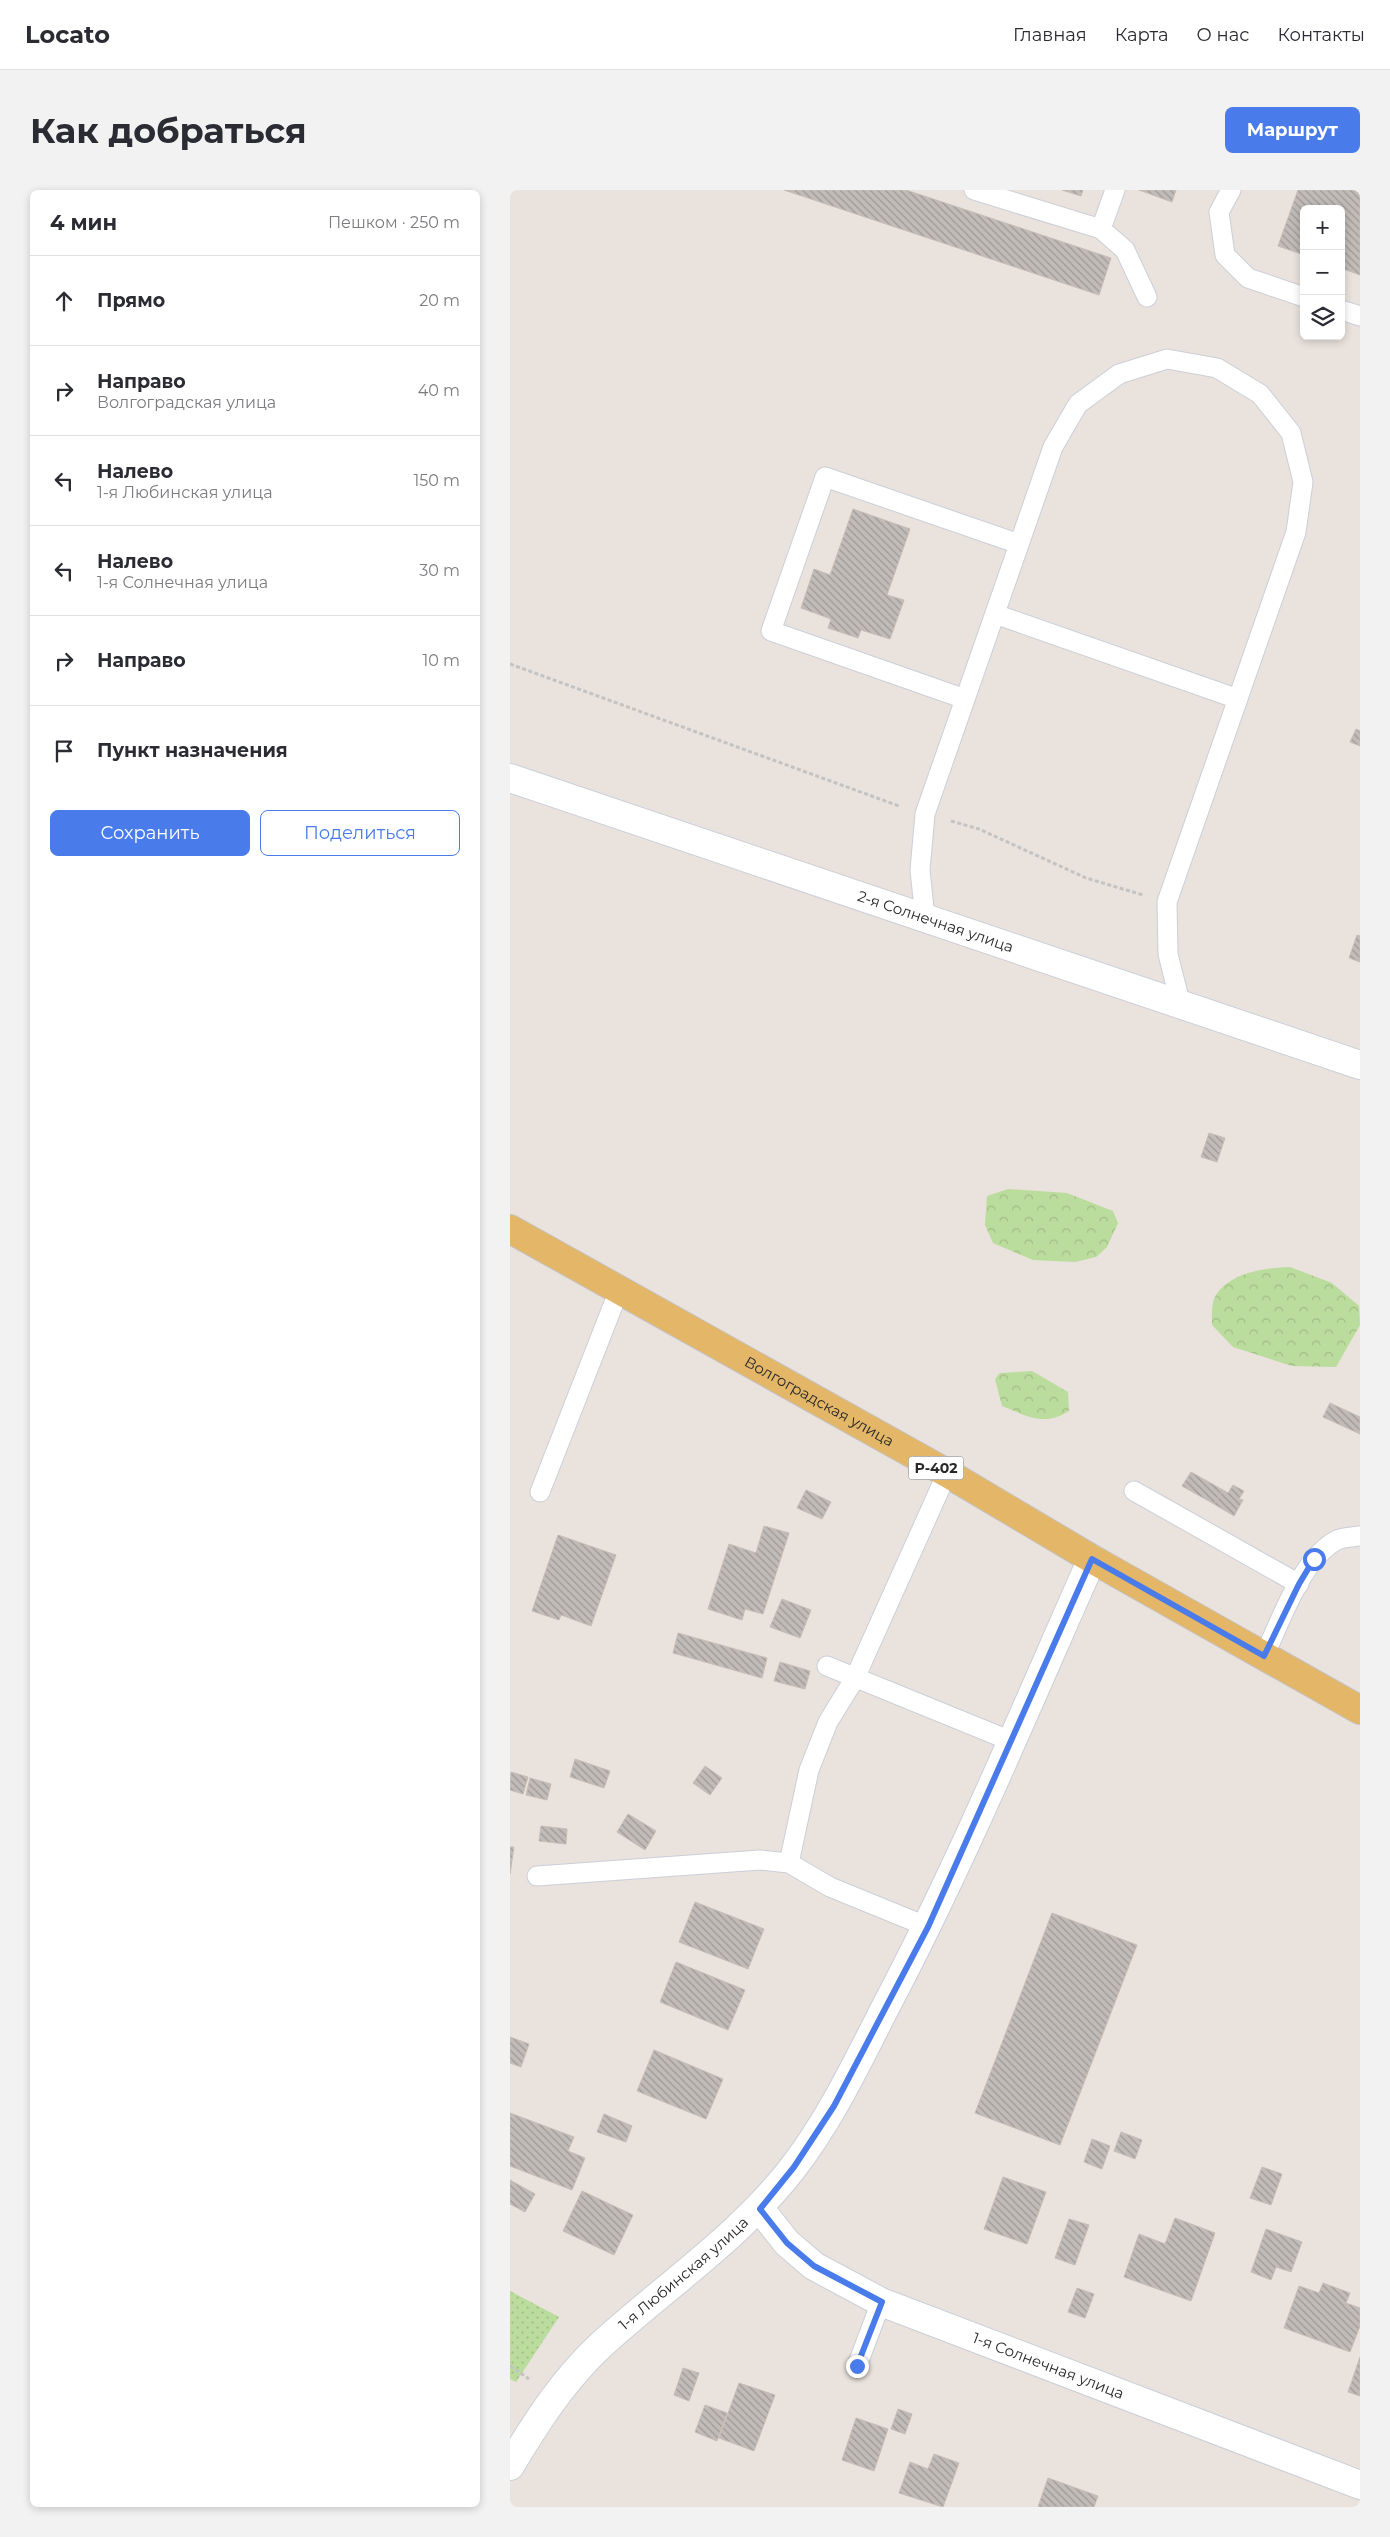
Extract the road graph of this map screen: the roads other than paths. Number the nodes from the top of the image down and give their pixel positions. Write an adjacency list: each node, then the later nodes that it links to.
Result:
1 (974, 190): 4 (lane)
2 (1115, 190): 5 (lane)
3 (1231, 190): 6 (lane)
4 (998, 194): 5 (lane)
5 (1101, 229): 7 (lane)
6 (1300, 296)
7 (1147, 297)
8 (1345, 311): 9 (lane)
9 (1360, 316)
10 (1019, 544): 11 (lane); 12 (lane); 13 (lane)
11 (995, 614): 12 (lane); 13 (lane)
12 (965, 699): 15 (lane)
13 (1238, 699): 16 (lane)
14 (510, 778): 15 (street, 2-я Солнечная улица)
15 (925, 918): 16 (street, 2-я Солнечная улица)
16 (1181, 1006): 17 (street, 2-я Солнечная улица)
17 (1360, 1065)
18 (510, 1229): 19 (main road, Волгоградская улица / Р-402)
19 (619, 1290): 20 (main road, Волгоградская улица / Р-402); 22 (lane)
20 (947, 1474): 24 (main road, Волгоградская улица / Р-402); 28 (lane)
21 (1134, 1491): 25 (lane)
22 (540, 1492)
23 (1360, 1536): 25 (lane)
24 (1092, 1559): 26 (main road, Волгоградская улица / Р-402); 30 (street, 1-я Любинская улица)
25 (1299, 1584): 26 (lane)
26 (1264, 1656): 29 (main road, Волгоградская улица / Р-402)
27 (827, 1666): 28 (lane)
28 (855, 1678): 30 (lane); 31 (lane)
29 (1360, 1710)
30 (1011, 1741): 33 (street, 1-я Любинская улица)
31 (789, 1863): 32 (lane); 33 (lane)
32 (537, 1876)
33 (928, 1927): 34 (street, 1-я Любинская улица)
34 (760, 2209): 35 (street, 1-я Солнечная улица); 37 (street, 1-я Любинская улица)
35 (882, 2302): 36 (lane); 38 (street, 1-я Солнечная улица)
36 (857, 2366)
37 (510, 2466)
38 (1360, 2485)

